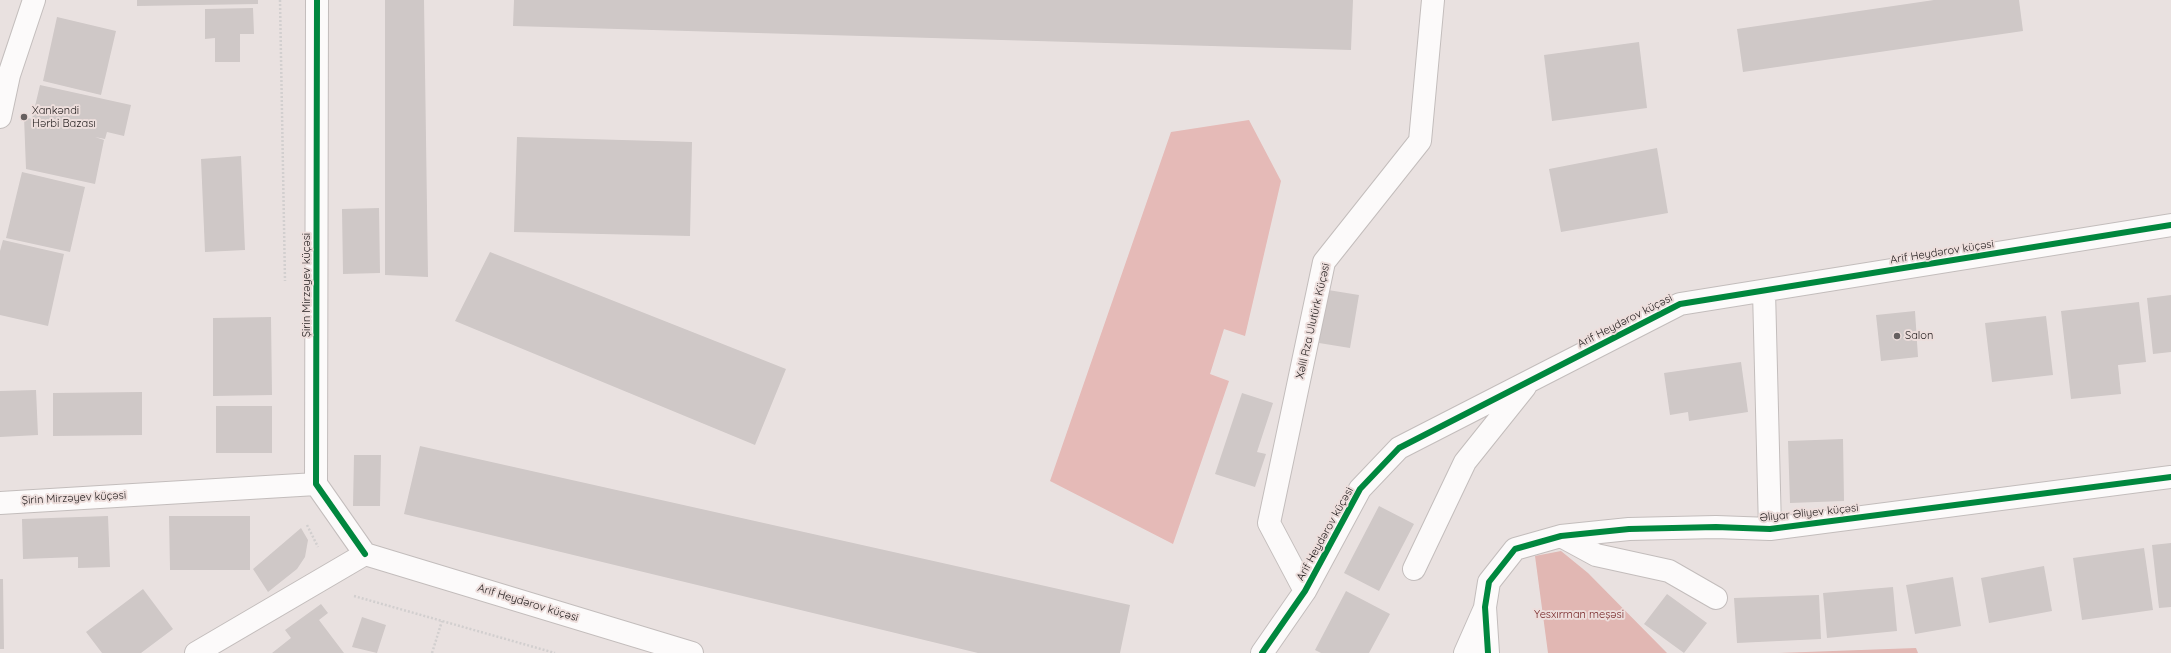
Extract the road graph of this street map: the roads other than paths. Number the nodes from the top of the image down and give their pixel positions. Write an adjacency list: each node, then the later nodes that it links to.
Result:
1 (34, 0): 4 (street)
2 (317, 0): 9 (street, Şirin Mirzəyev küçəsi)
3 (1433, 0): 15 (street, Xəlil Rza Ulutürk Küçəsi)
4 (0, 117)
5 (2171, 225): 6 (street, Arif Heydərov küçəsi)
6 (1764, 290): 7 (street, Arif Heydərov küçəsi); 11 (street)
7 (1529, 381): 14 (street); 15 (street, Arif Heydərov küçəsi)
8 (2171, 477): 11 (street, Əliyar Əliyev küçəsi)
9 (316, 484): 10 (street, Şirin Mirzəyev küçəsi); 13 (street)
10 (0, 502)
11 (1770, 529): 12 (street, Əliyar Əliyev küçəsi)
12 (1561, 536): 16 (street); 17 (street, Əliyar Əliyev küçəsi)
13 (365, 554): 18 (street); 19 (street, Arif Heydərov küçəsi)
14 (1414, 569)
15 (1305, 591): 20 (street, Arif Heydərov küçəsi)
16 (1716, 598)
17 (1485, 607): 21 (street); 22 (street, Əliyar Əliyev küçəsi)
18 (196, 653)
19 (692, 653)
20 (1262, 653)
21 (1465, 653)
22 (1488, 653)

